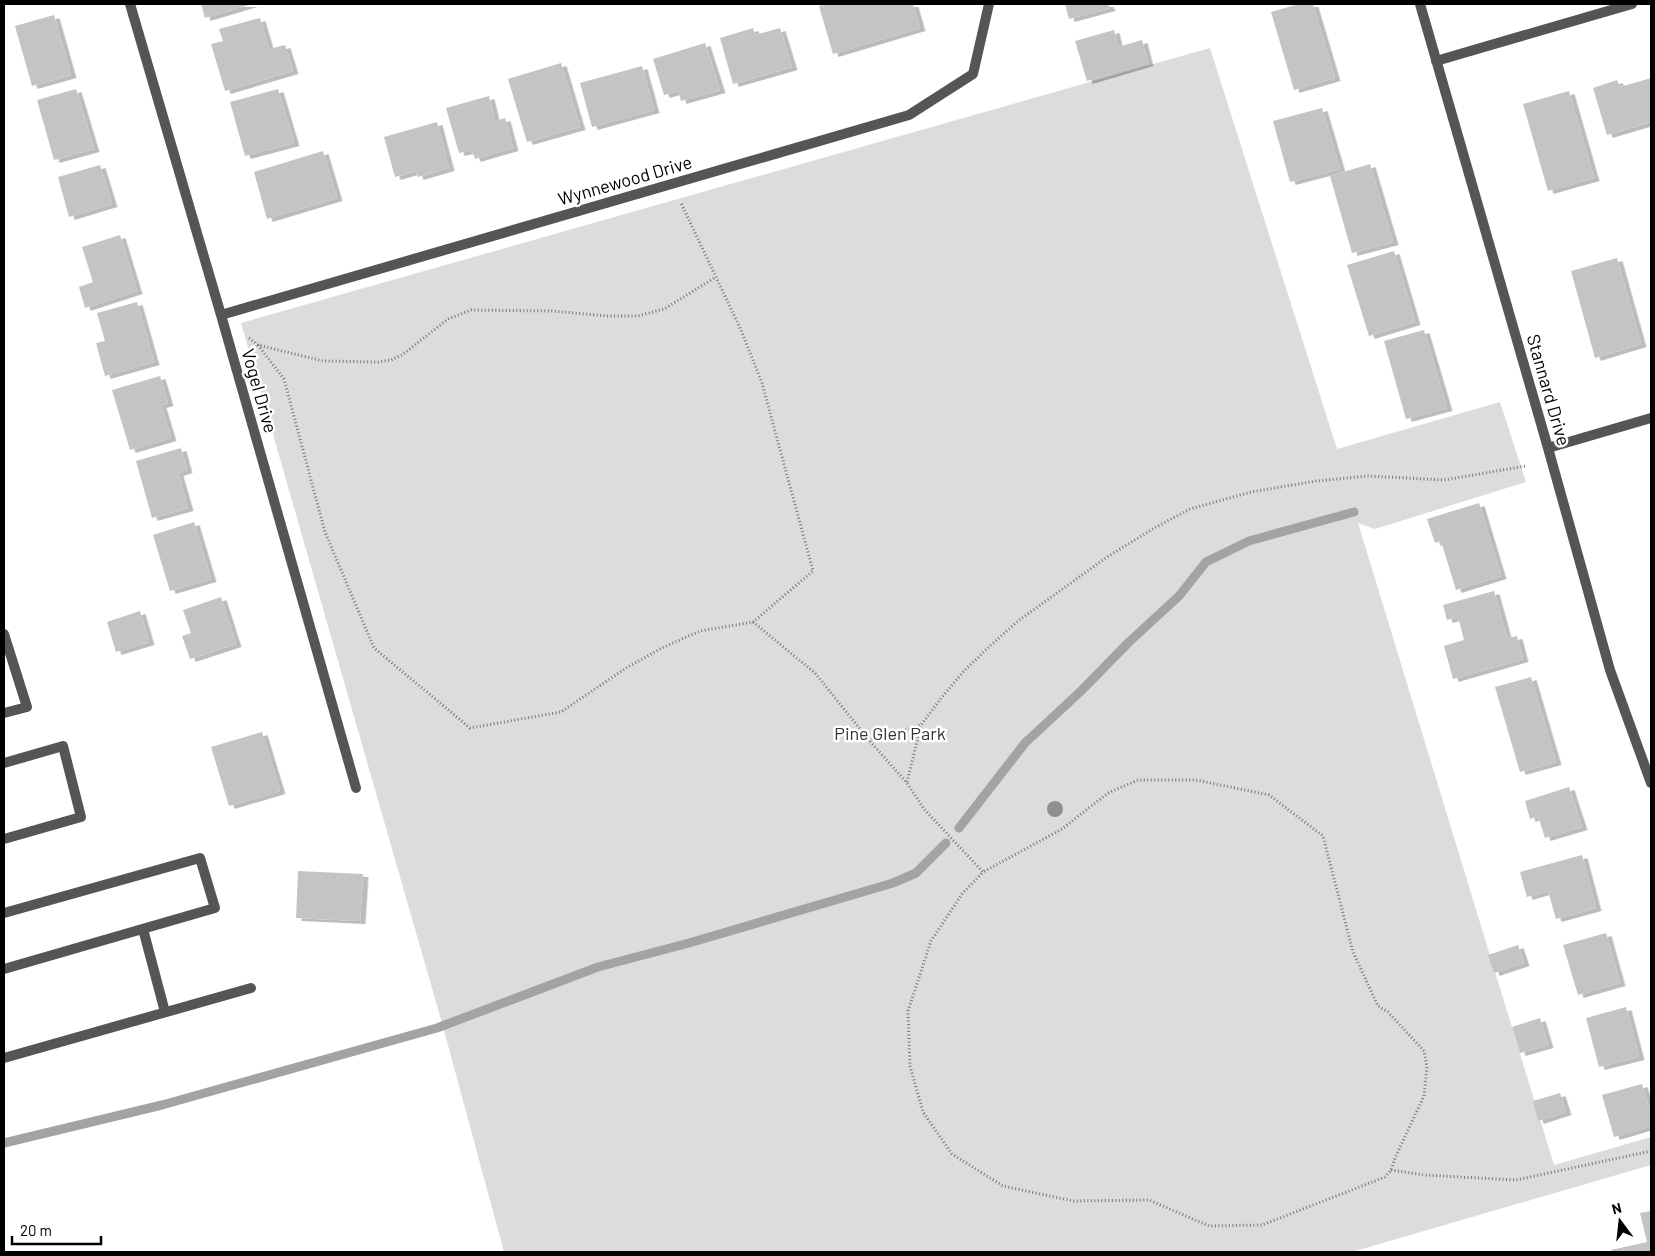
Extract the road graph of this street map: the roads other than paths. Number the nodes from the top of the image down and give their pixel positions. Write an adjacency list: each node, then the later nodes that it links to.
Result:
1 (130, 4): 6 (street, Vogel Drive)
2 (989, 4): 6 (street, Wynnewood Drive)
3 (1420, 4): 5 (street, Stannard Drive)
4 (1632, 4): 5 (street)
5 (1436, 61): 8 (street, Stannard Drive)
6 (221, 316): 13 (street, Vogel Drive)
7 (1651, 418): 8 (street)
8 (1548, 448): 12 (street, Stannard Drive)
9 (4, 634): 10 (street)
10 (4, 713)
11 (4, 763): 14 (street)
12 (1651, 784)
13 (356, 788)
14 (4, 839)
15 (4, 913): 16 (street)
16 (143, 929): 17 (street); 19 (street)
17 (4, 969)
18 (251, 988): 19 (street)
19 (166, 1012): 20 (street)
20 (4, 1058)

